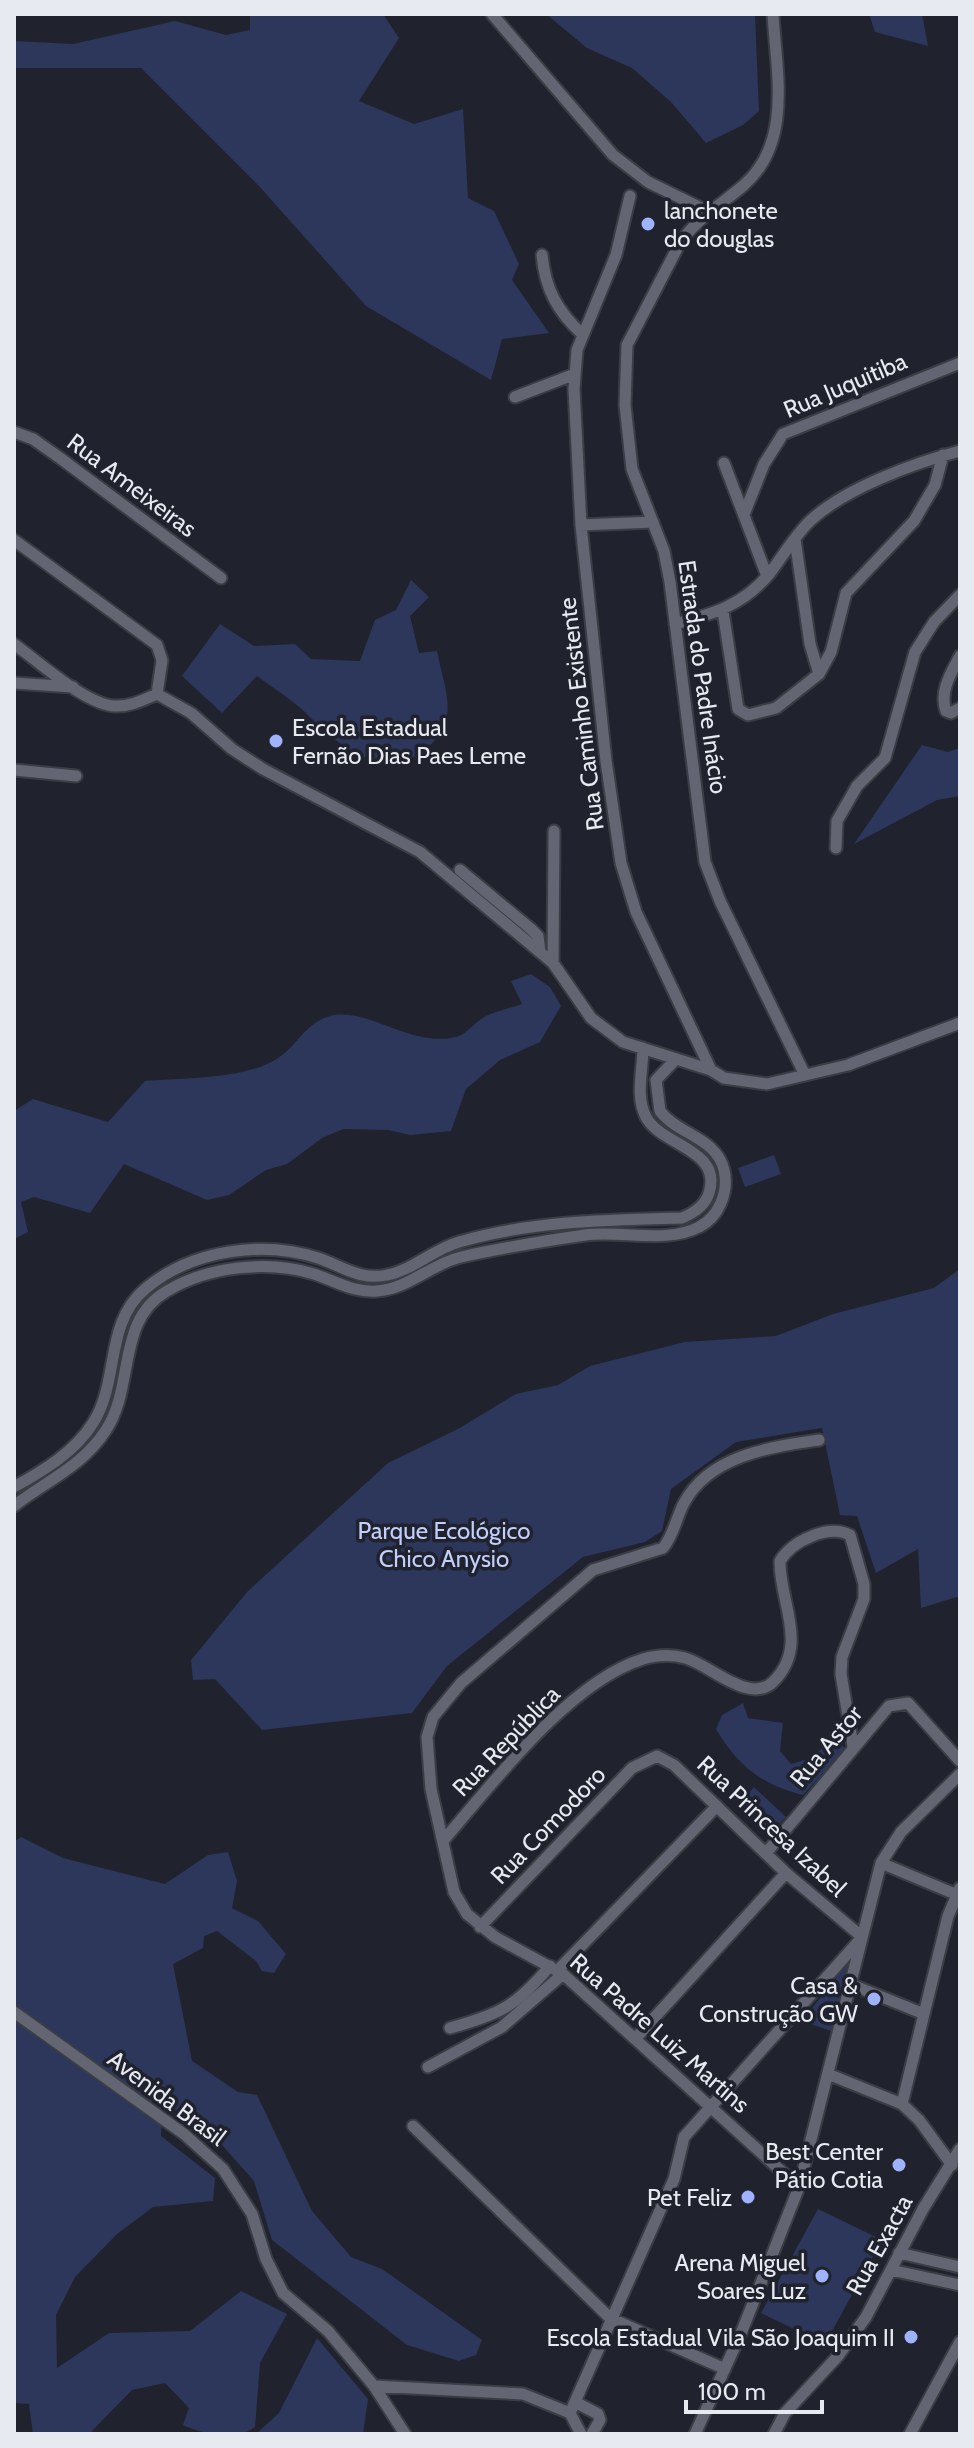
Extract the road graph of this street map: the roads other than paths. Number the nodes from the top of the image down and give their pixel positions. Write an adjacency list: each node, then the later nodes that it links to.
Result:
1 (492, 14): 4 (street)
2 (773, 14): 4 (street, Estrada do Padre Inácio)
3 (630, 196): 6 (street, Rua Caminho Existente)
4 (709, 212): 15 (street, Estrada do Padre Inácio)
5 (542, 255): 6 (street)
6 (582, 334): 8 (street, Rua Caminho Existente)
7 (960, 363): 14 (street, Rua Juquitiba)
8 (575, 374): 9 (street); 16 (street, Rua Caminho Existente)
9 (515, 397)
10 (14, 432): 20 (street, Rua Ameixeiras)
11 (960, 451): 12 (street)
12 (943, 455): 17 (street); 26 (street)
13 (724, 463): 14 (street)
14 (745, 512): 19 (street)
15 (653, 522): 16 (street); 23 (street, Estrada do Padre Inácio)
16 (581, 525): 42 (street, Rua Caminho Existente)
17 (795, 539): 19 (street); 26 (street)
18 (14, 540): 29 (street)
19 (767, 576): 22 (street)
20 (221, 578)
21 (960, 595): 34 (street)
22 (723, 611): 23 (street); 26 (street)
23 (675, 624): 44 (street, Estrada do Padre Inácio)
24 (14, 644): 28 (street)
25 (960, 656): 30 (street)
26 (819, 674)
27 (14, 683): 28 (street)
28 (75, 687): 29 (street)
29 (157, 694): 36 (street)
30 (956, 711)
31 (14, 770): 32 (street)
32 (76, 776)
33 (554, 831): 37 (street)
34 (836, 848)
35 (460, 870): 36 (street)
36 (540, 952): 37 (street)
37 (553, 963): 39 (street)
38 (960, 1023): 44 (street)
39 (643, 1048): 40 (street); 41 (street)
40 (676, 1059): 42 (street); 43 (street)
41 (643, 1065): 43 (street); 46 (street)
42 (711, 1070): 44 (street)
43 (663, 1071): 45 (street)
44 (804, 1073)
45 (724, 1170): 46 (street); 48 (street)
46 (710, 1173): 47 (street)
47 (479, 1238): 48 (street); 49 (street)
48 (482, 1254): 50 (street)
49 (158, 1280): 50 (street); 51 (street)
50 (166, 1291): 52 (street)
51 (95, 1421): 52 (street); 54 (street)
52 (108, 1428): 55 (street)
53 (819, 1440): 61 (street, Rua Padre Luiz Martins)
54 (14, 1487)
55 (14, 1506)
56 (853, 1746): 58 (street, Rua Astor); 61 (street, Rua República); 62 (street, Rua Astor)
57 (651, 1757): 60 (street, Rua Princesa Izabel); 66 (street, Rua Comodoro)
58 (960, 1761)
59 (960, 1774): 63 (street)
60 (717, 1806): 62 (street, Rua Princesa Izabel); 68 (street)
61 (443, 1841): 66 (street, Rua Padre Luiz Martins)
62 (767, 1852): 64 (street, Rua Princesa Izabel)
63 (881, 1863): 65 (street); 67 (street)
64 (786, 1873): 67 (street, Rua Princesa Izabel); 73 (street)
65 (957, 1891): 71 (street)
66 (480, 1927): 68 (street, Rua Padre Luiz Martins)
67 (860, 1939): 69 (street); 77 (street)
68 (557, 1970): 72 (street); 73 (street, Rua Padre Luiz Martins); 74 (street)
69 (850, 1984): 71 (street); 75 (street)
70 (14, 2012): 89 (street, Avenida Brasil)
71 (924, 2014): 76 (street)
72 (450, 2028)
73 (635, 2039): 77 (street, Rua Padre Luiz Martins)
74 (428, 2067)
75 (828, 2074): 76 (street); 81 (street)
76 (902, 2104): 80 (street)
77 (710, 2105): 81 (street, Rua Padre Luiz Martins); 86 (street)
78 (413, 2126): 86 (street)
79 (960, 2149): 80 (street, Rua Exacta)
80 (956, 2166): 82 (street, Rua Exacta)
81 (799, 2187): 88 (street)
82 (899, 2253): 83 (street); 84 (street, Rua Exacta)
83 (960, 2267)
84 (891, 2270): 85 (street); 95 (street, Rua Exacta)
85 (960, 2285)
86 (610, 2318): 88 (street); 90 (street)
87 (960, 2342): 96 (street)
88 (725, 2369): 94 (street)
89 (374, 2386): 90 (street); 91 (street, Avenida Brasil)
90 (572, 2408): 92 (street); 93 (street)
91 (405, 2434)
92 (581, 2434)
93 (592, 2434)
94 (695, 2434)
95 (774, 2434)
96 (910, 2434)

